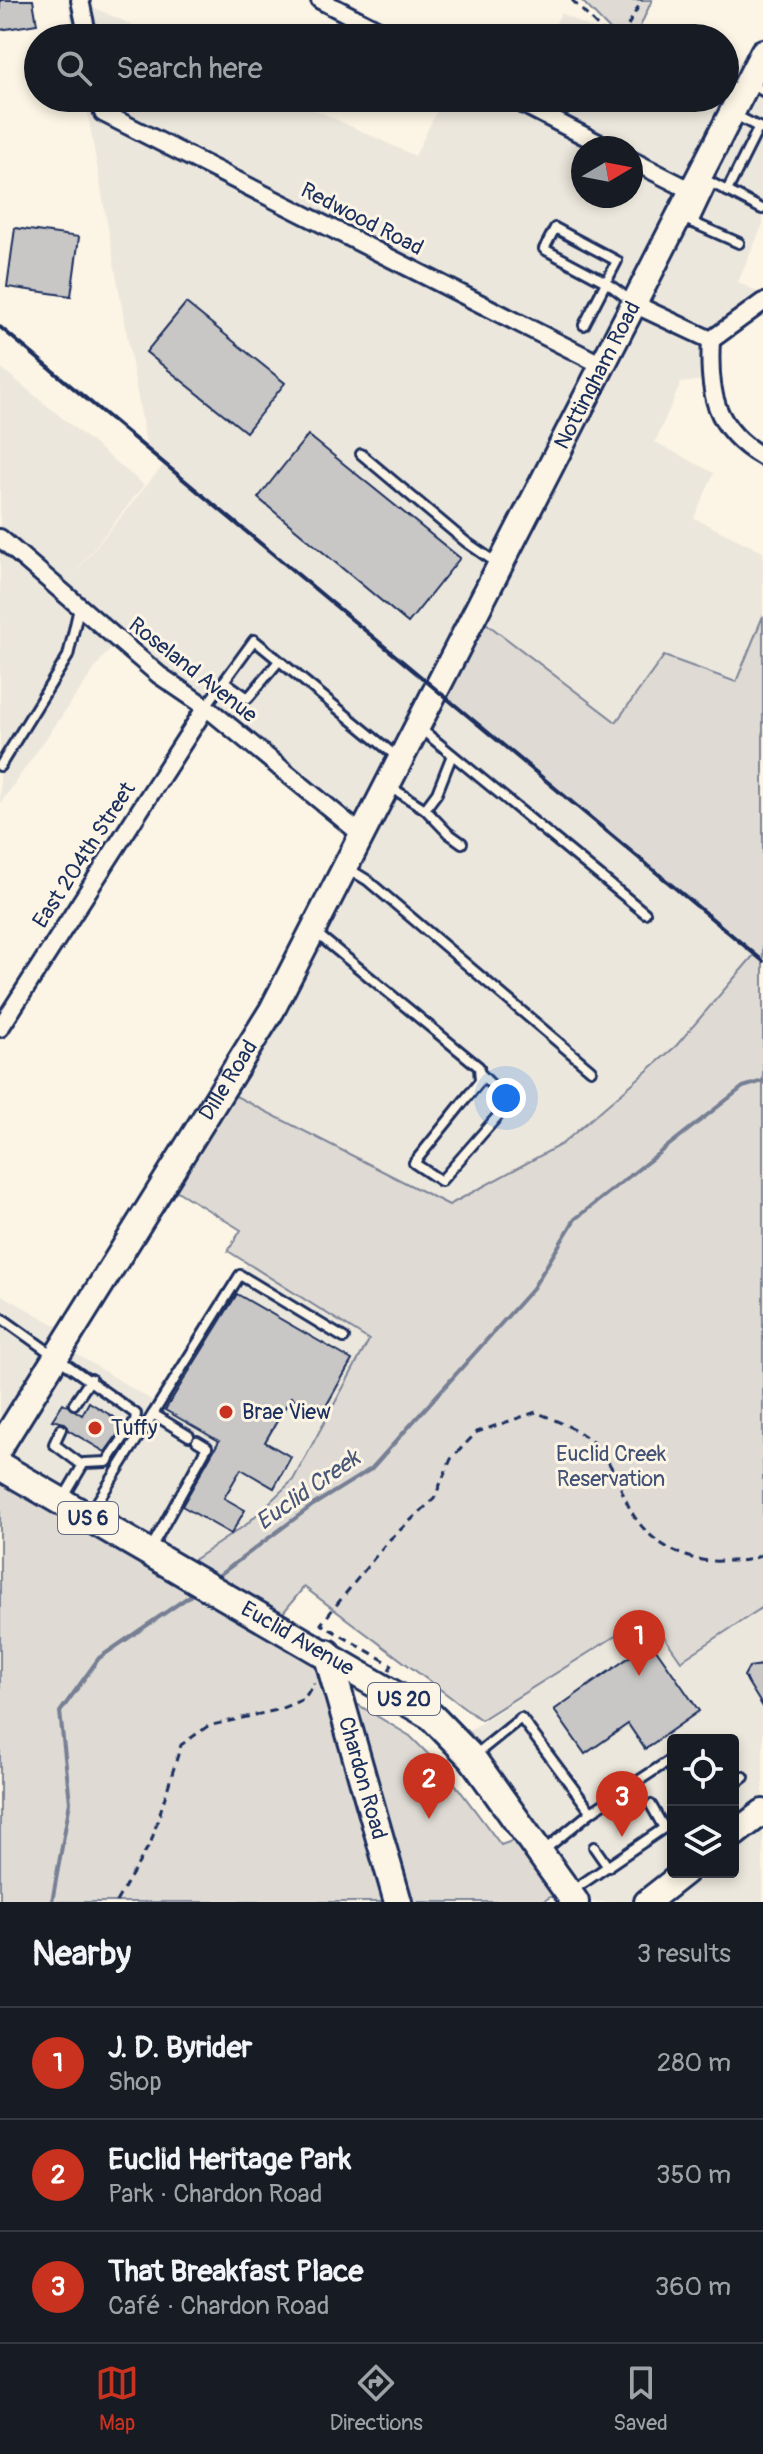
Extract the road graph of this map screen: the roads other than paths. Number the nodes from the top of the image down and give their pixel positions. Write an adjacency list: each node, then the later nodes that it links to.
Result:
1 (80, 0): 3 (street)
2 (320, 0): 4 (street)
3 (85, 24)
4 (367, 24)
5 (763, 52): 6 (street, Nottingham Road)
6 (755, 87): 7 (street, Nottingham Road)
7 (739, 105)
8 (113, 112): 24 (street, Redwood Road)
9 (538, 112): 12 (street)
10 (732, 113): 11 (lane); 14 (street, Nottingham Road)
11 (761, 128): 15 (lane)
12 (585, 136)
13 (643, 164): 14 (street)
14 (701, 184): 15 (lane); 17 (street, Nottingham Road)
15 (727, 191): 16 (lane)
16 (762, 209)
17 (686, 220): 18 (lane); 21 (street, Nottingham Road)
18 (739, 243)
19 (606, 282): 19 (lane); 21 (lane); 22 (lane)
20 (763, 302): 23 (street)
21 (634, 304): 23 (street); 24 (street, Nottingham Road)
22 (584, 325)
23 (711, 340): 26 (street)
24 (600, 364): 28 (street, Nottingham Road)
25 (361, 454): 28 (lane)
26 (763, 457)
27 (0, 538): 29 (street, Roseland Avenue)
28 (498, 564): 32 (street, Nottingham Road)
29 (80, 605): 33 (street, Roseland Avenue); 37 (lane)
30 (279, 661): 31 (lane); 31 (lane); 36 (lane)
31 (224, 681): 33 (lane)
32 (430, 699): 34 (street, Dille Road)
33 (206, 707): 40 (street, Roseland Avenue); 45 (street, East 204th Street)
34 (417, 726): 35 (lane); 36 (street, Dille Road)
35 (452, 755): 39 (lane); 43 (lane)
36 (400, 759): 38 (street, Dille Road)
37 (0, 766)
38 (387, 784): 39 (lane); 40 (street, Dille Road)
39 (425, 809): 41 (lane)
40 (361, 834): 42 (street, Dille Road)
41 (462, 843)
42 (344, 866): 44 (street, Dille Road); 46 (lane)
43 (645, 913)
44 (312, 930): 47 (lane); 50 (street, Dille Road)
45 (0, 1028)
46 (591, 1070)
47 (482, 1075): 47 (lane)
48 (0, 1317): 50 (lane)
49 (344, 1338): 53 (lane)
50 (57, 1354): 51 (lane); 55 (street, Dille Road)
51 (91, 1379): 52 (lane); 56 (lane)
52 (74, 1404)
53 (153, 1414): 59 (lane); 60 (lane)
54 (61, 1429): 56 (lane)
55 (0, 1447)
56 (82, 1465): 58 (lane)
57 (0, 1466): 58 (main road, Euclid Avenue / US 6)
58 (61, 1502): 59 (main road, Euclid Avenue / US 6)
59 (87, 1518): 60 (main road, Euclid Avenue / US 6)
60 (148, 1554): 61 (main road, Euclid Avenue / US 6)
61 (327, 1653): 62 (main road, Euclid Avenue / US 20); 77 (main road, Chardon Road)
62 (472, 1758): 67 (lane); 73 (main road, Euclid Avenue / US 20)
63 (667, 1762): 67 (lane)
64 (744, 1777): 65 (lane)
65 (739, 1781)
66 (651, 1805): 69 (lane)
67 (591, 1812): 73 (lane)
68 (763, 1812): 71 (street)
69 (665, 1826): 70 (lane); 74 (lane)
70 (667, 1828)
71 (739, 1830)
72 (594, 1847): 74 (lane)
73 (540, 1853): 76 (main road, Euclid Avenue / US 20)
74 (608, 1867): 76 (lane)
75 (677, 1878): 78 (street)
76 (572, 1898)
77 (398, 1902)
78 (647, 1902)

